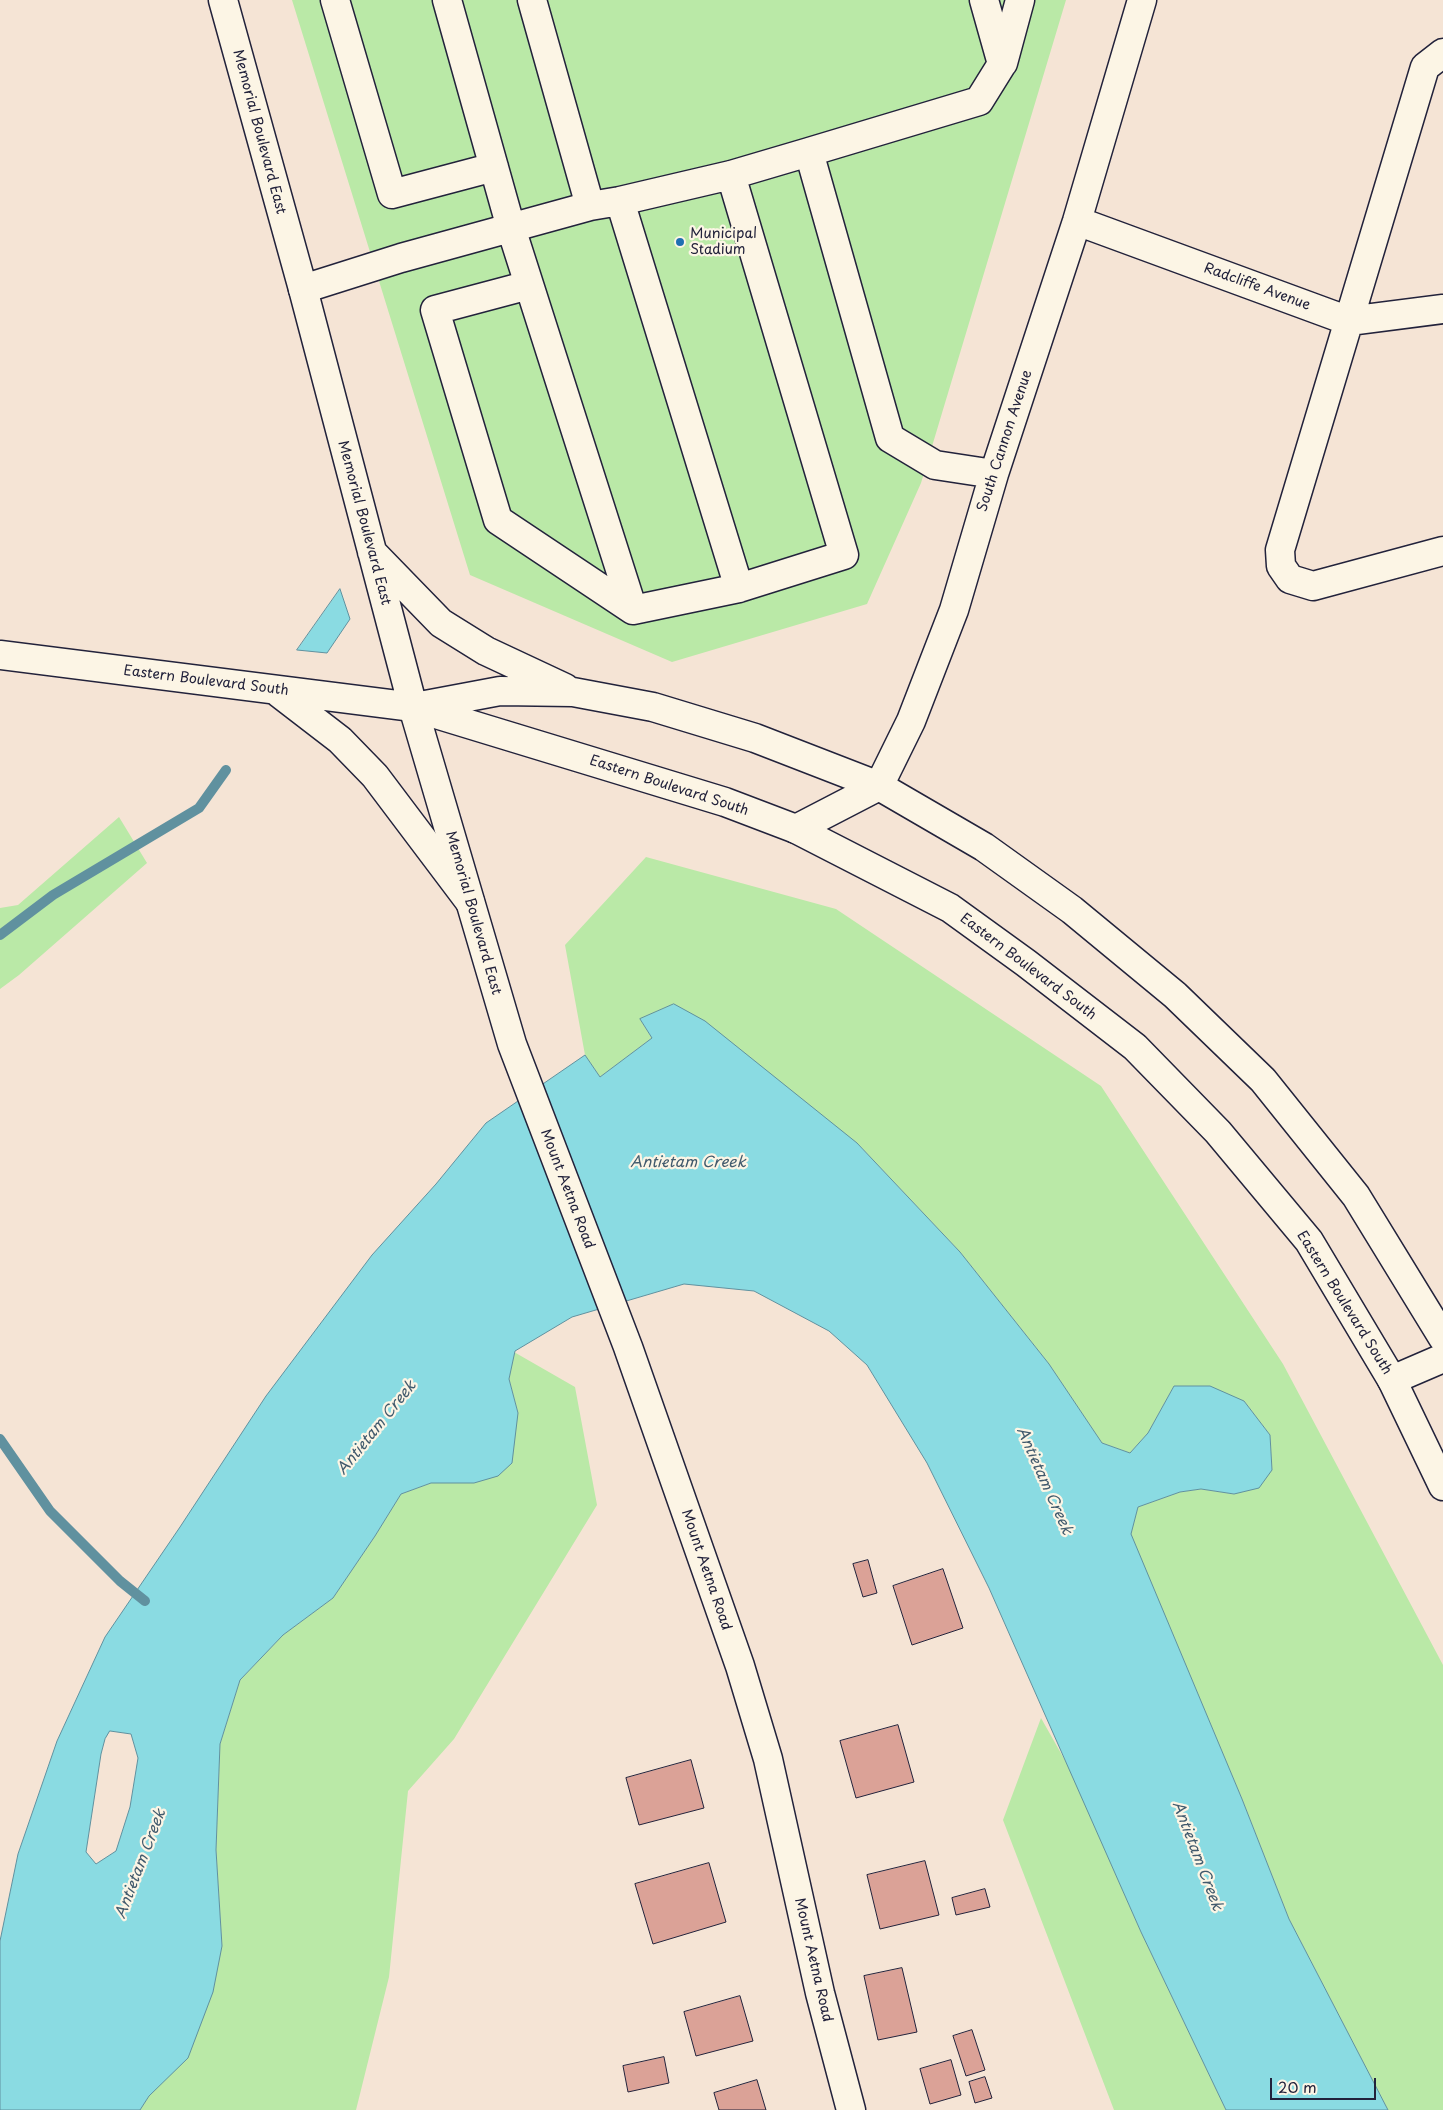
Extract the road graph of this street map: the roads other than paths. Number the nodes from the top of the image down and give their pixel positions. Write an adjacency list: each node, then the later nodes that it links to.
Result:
1 (223, 0): 18 (main road, Memorial Boulevard East)
2 (335, 0): 11 (main road)
3 (447, 0): 11 (main road)
4 (532, 0): 14 (main road)
5 (984, 0): 9 (main road)
6 (1020, 0): 9 (main road)
7 (1142, 0): 15 (main road, South Cannon Avenue)
8 (1443, 53): 20 (main road)
9 (1002, 64): 10 (main road)
10 (809, 152): 12 (main road); 21 (main road)
11 (494, 167): 16 (main road)
12 (731, 175): 13 (main road); 24 (main road)
13 (620, 201): 14 (main road); 24 (main road)
14 (590, 206): 16 (main road)
15 (1077, 221): 20 (main road, Radcliffe Avenue); 21 (main road, South Cannon Avenue)
16 (511, 228): 17 (main road); 18 (main road)
17 (529, 285): 25 (main road); 25 (main road)
18 (303, 289): 22 (main road, Memorial Boulevard East)
19 (1443, 310): 20 (main road, Radcliffe Avenue)
20 (1350, 321): 23 (main road)
21 (994, 474): 30 (main road, South Cannon Avenue)
22 (370, 550): 28 (main road); 29 (main road, Memorial Boulevard East)
23 (1443, 551)
24 (739, 588): 25 (main road)
25 (633, 610)
26 (0, 655): 27 (main road, Eastern Boulevard South)
27 (274, 689): 29 (main road, Eastern Boulevard South); 32 (main road)
28 (573, 692): 29 (main road, Eastern Boulevard South); 30 (main road, Eastern Boulevard South)
29 (413, 707): 31 (main road, Eastern Boulevard South); 32 (main road, Memorial Boulevard East)
30 (879, 786): 31 (main road); 34 (main road, Eastern Boulevard South)
31 (796, 829): 36 (main road, Eastern Boulevard South)
32 (470, 902): 33 (main road, Memorial Boulevard East)
33 (512, 1044): 38 (main road, Mount Aetna Road)
34 (1443, 1338)
35 (1443, 1358): 36 (main road)
36 (1392, 1380): 37 (main road, Eastern Boulevard South)
37 (1443, 1486)
38 (850, 2110)

